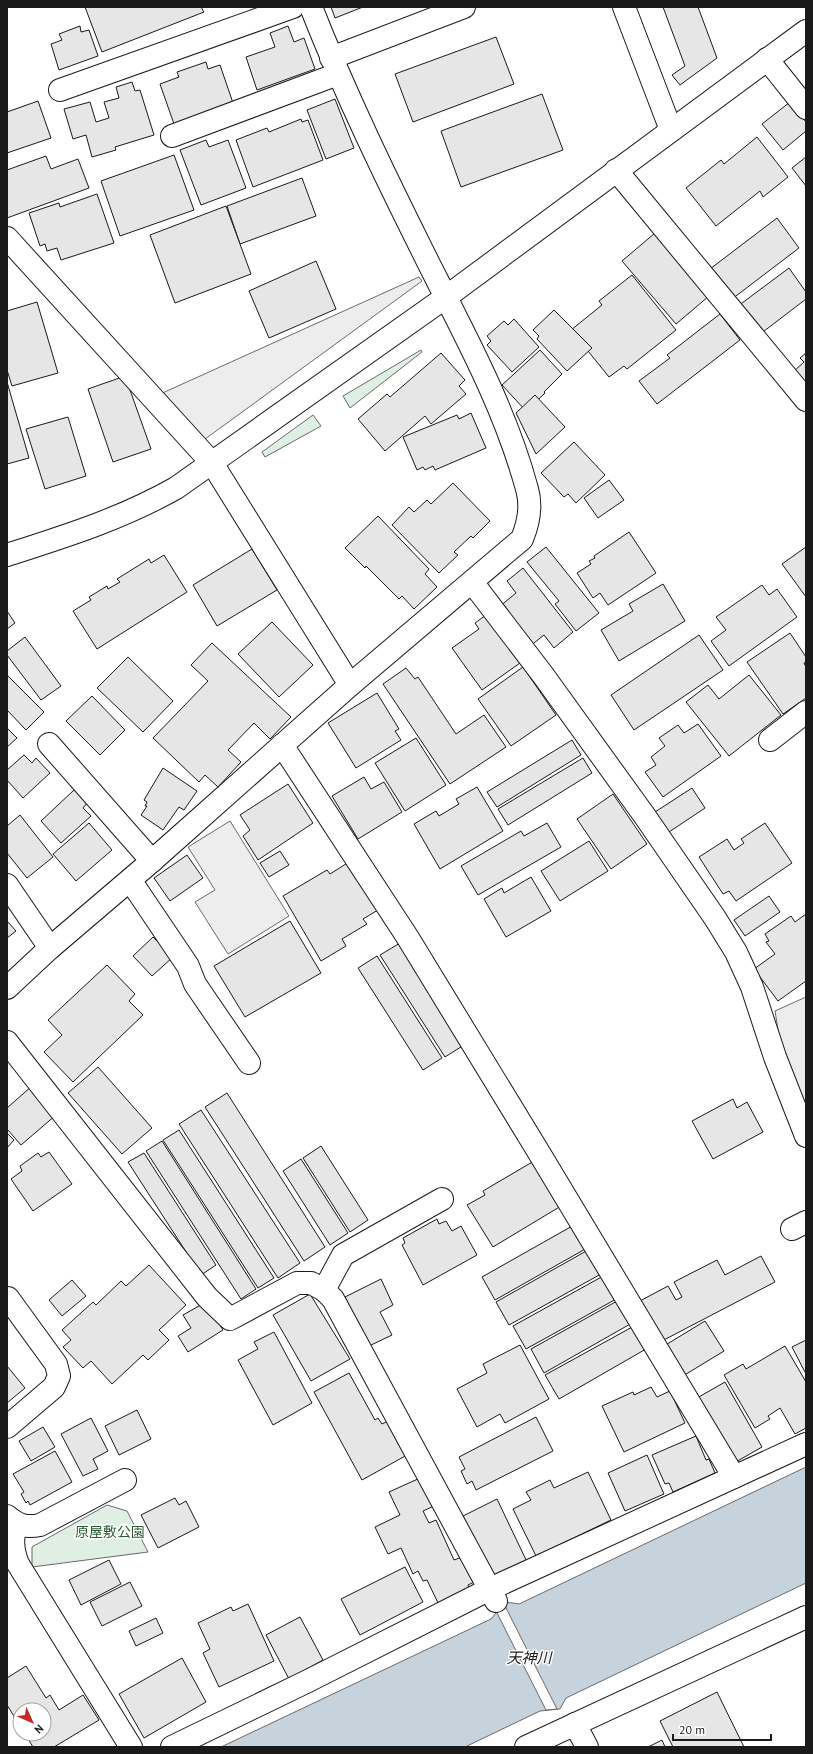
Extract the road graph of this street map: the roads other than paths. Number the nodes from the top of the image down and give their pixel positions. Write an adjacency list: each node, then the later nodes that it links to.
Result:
1 (293, 7): 8 (street)
2 (311, 7): 7 (street)
3 (464, 7): 7 (street)
4 (624, 7): 10 (street)
5 (806, 31): 6 (street)
6 (767, 59): 9 (street); 10 (street)
7 (334, 66): 11 (street); 14 (street)
8 (60, 90)
9 (806, 108)
10 (671, 130): 12 (street)
11 (172, 136)
12 (616, 170): 14 (street); 15 (street)
13 (7, 238): 16 (street)
14 (446, 297): 16 (street); 18 (street)
15 (806, 400)
16 (212, 463): 17 (street); 19 (street)
17 (7, 555)
18 (472, 582): 19 (street); 31 (street)
19 (350, 686): 23 (street)
20 (806, 712): 21 (street)
21 (770, 740)
22 (49, 744): 24 (street)
23 (282, 745): 24 (street); 37 (street)
24 (152, 861): 25 (street)
25 (130, 880): 27 (street); 30 (street)
26 (7, 884): 27 (street)
27 (50, 948): 28 (street)
28 (7, 988)
29 (7, 1042): 33 (street)
30 (249, 1063)
31 (806, 1136)
32 (442, 1199): 33 (street)
33 (324, 1290): 40 (street)
34 (8, 1298): 35 (street)
35 (7, 1427)
36 (806, 1444): 37 (street)
37 (734, 1477): 40 (street)
38 (125, 1480): 39 (street)
39 (12, 1520): 43 (street)
40 (493, 1595): 44 (street)
41 (806, 1617): 42 (street)
42 (565, 1724): 45 (street); 46 (street)
43 (131, 1747)
44 (172, 1747)
45 (526, 1747)
46 (587, 1747)

